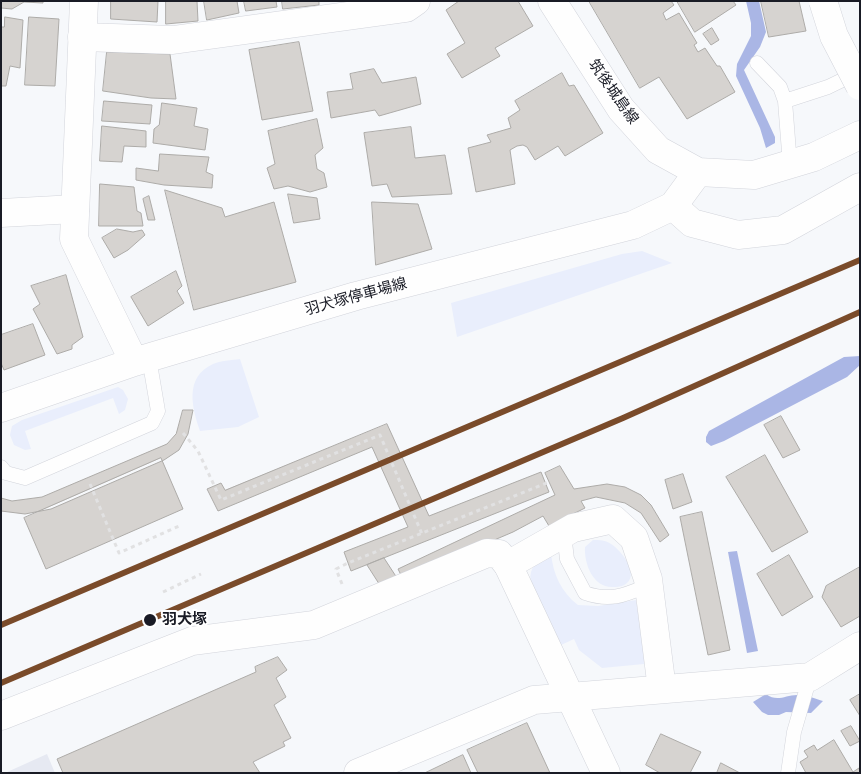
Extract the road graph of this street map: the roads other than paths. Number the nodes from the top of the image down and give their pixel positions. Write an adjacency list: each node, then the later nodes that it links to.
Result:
1 (84, 1): 5 (street)
2 (416, 1): 5 (street)
3 (552, 1): 12 (street, 筑後城島線)
4 (823, 1): 8 (street, bridge)
5 (82, 37): 15 (street)
6 (757, 63): 9 (lane)
7 (860, 71): 9 (lane)
8 (860, 86)
9 (785, 101): 11 (lane)
10 (860, 135): 11 (street, 筑後城島線)
11 (790, 164): 12 (street, 筑後城島線)
12 (698, 172): 14 (street, 羽犬塚停車場線)
13 (860, 187): 14 (street)
14 (672, 206): 17 (street, 羽犬塚停車場線)
15 (75, 209): 16 (street); 17 (street)
16 (1, 213)
17 (141, 360): 18 (street, 羽犬塚停車場線); 19 (lane)
18 (1, 408)
19 (1, 467)
20 (564, 534): 21 (street); 22 (street); 22 (lane)
21 (508, 565): 26 (street); 27 (street)
22 (649, 585): 25 (street)
23 (860, 646): 24 (street)
24 (810, 677): 25 (street); 30 (lane)
25 (662, 689): 26 (street)
26 (571, 698): 28 (street); 29 (street)
27 (1, 716)
28 (358, 773)
29 (606, 773)
30 (788, 773)

